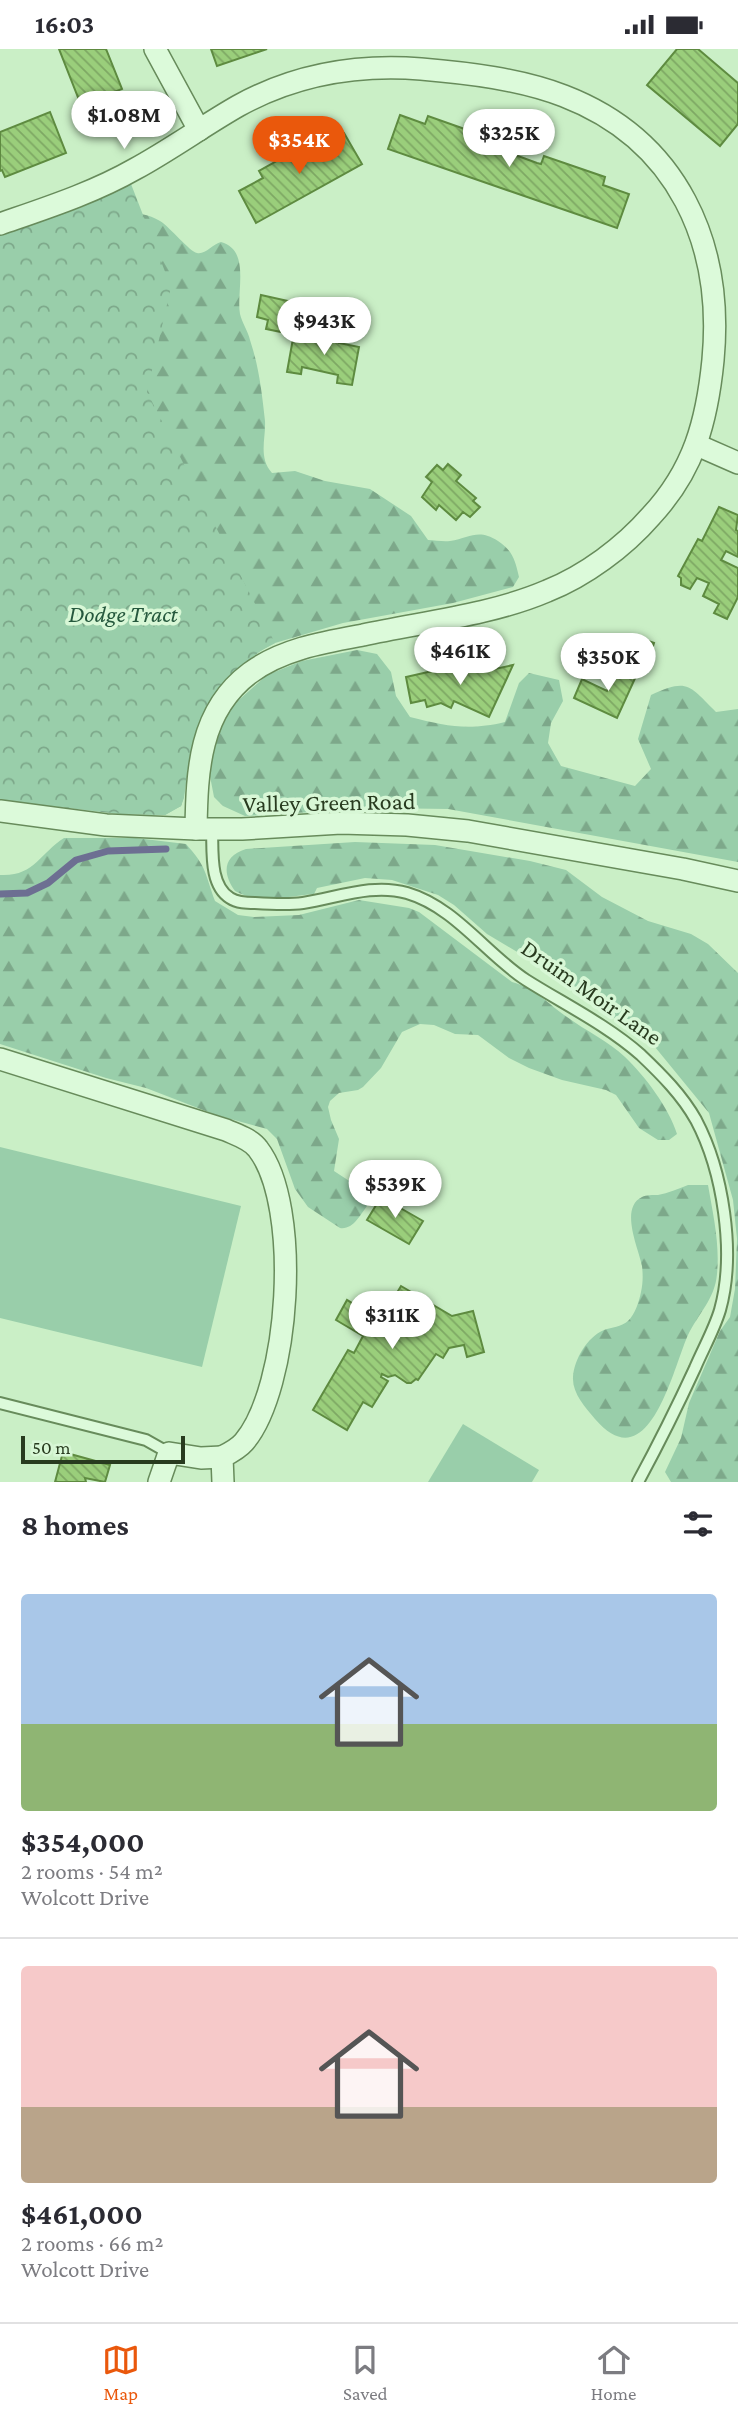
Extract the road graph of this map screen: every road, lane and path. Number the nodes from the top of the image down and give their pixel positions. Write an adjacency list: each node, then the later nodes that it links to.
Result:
1 (155, 49): 2 (street)
2 (199, 130): 3 (street); 4 (street)
3 (0, 224)
4 (697, 445): 5 (street); 7 (street)
5 (738, 463)
6 (0, 811): 7 (street, Valley Green Road)
7 (204, 829): 8 (street, Valley Green Road); 15 (lane, Druim Moir Lane)
8 (738, 881)
9 (0, 1059): 12 (street)
10 (0, 1403): 11 (lane)
11 (169, 1453): 12 (street); 13 (street)
12 (222, 1457): 14 (street)
13 (159, 1482)
14 (223, 1482)
15 (638, 1482)

